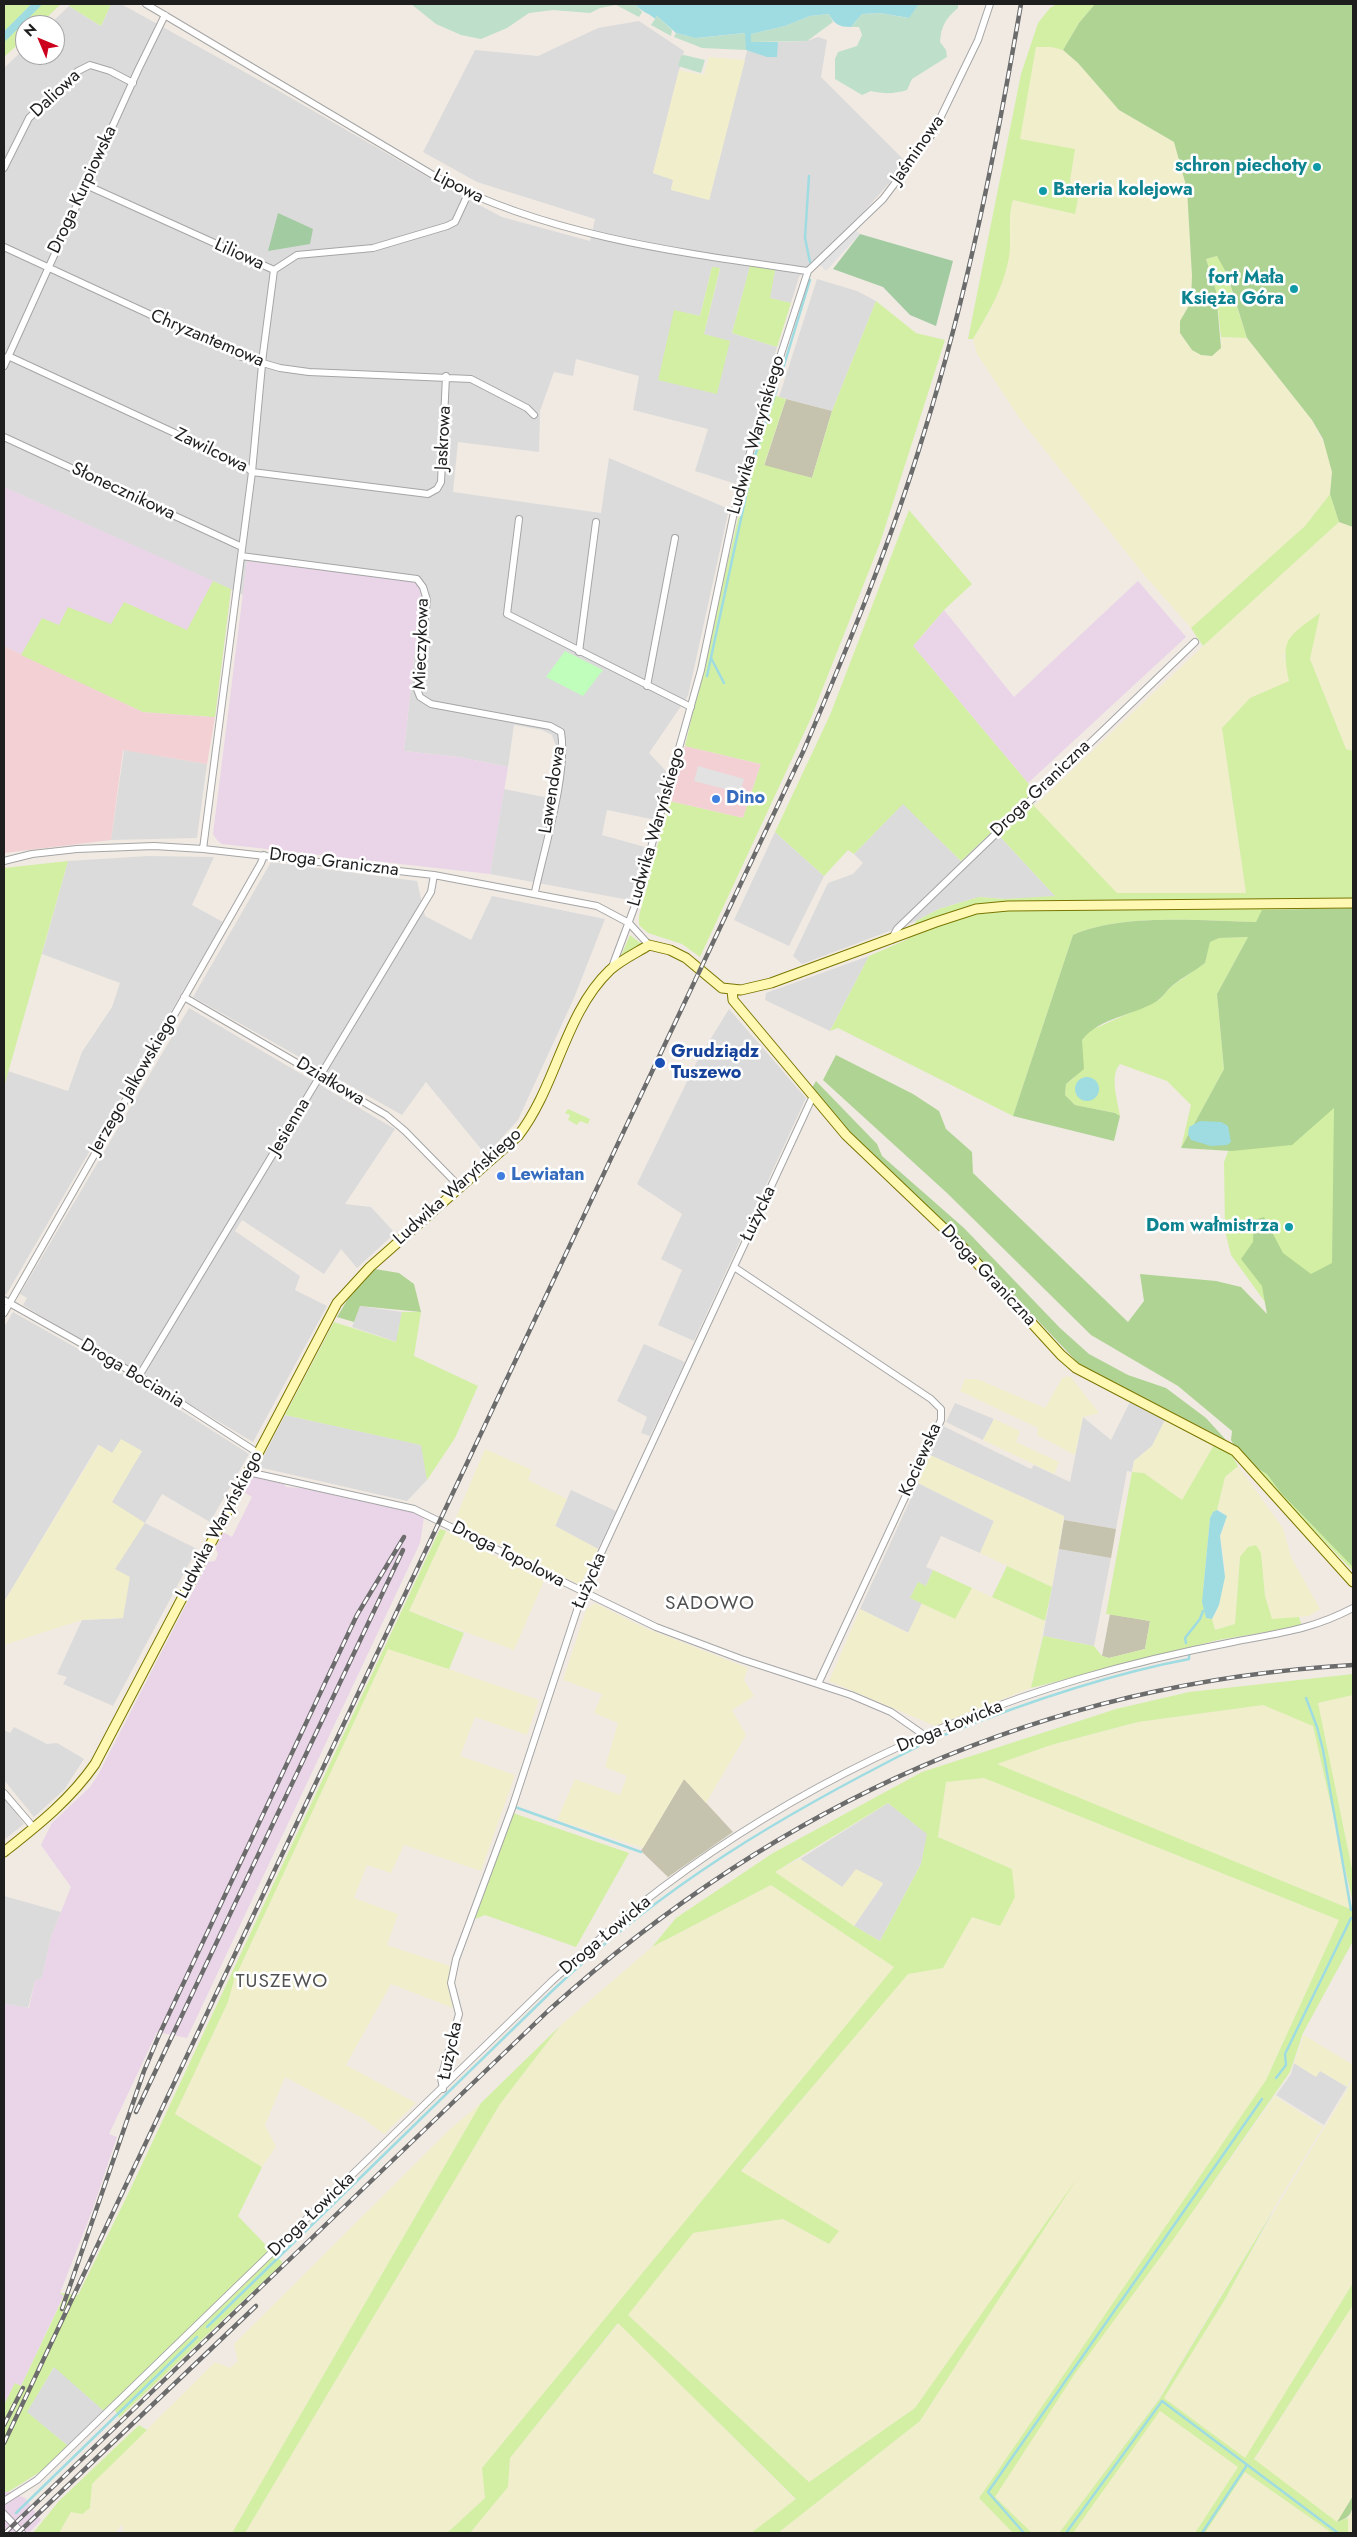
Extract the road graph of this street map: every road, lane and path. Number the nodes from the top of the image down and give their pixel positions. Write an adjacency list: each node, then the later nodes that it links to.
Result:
1 (146, 4): 3 (street, Lipowa)
2 (990, 4): 11 (street, Jaśminowa)
3 (165, 15): 4 (street, Droga Kurpiowska); 7 (street, Lipowa)
4 (133, 83): 5 (street, Daliowa); 6 (street, Droga Kurpiowska)
5 (4, 168)
6 (86, 185): 9 (street, Droga Kurpiowska); 10 (street, Liliowa)
7 (468, 194): 10 (street, Liliowa); 11 (street, Lipowa)
8 (4, 247): 9 (street, Chryzantemowa)
9 (48, 268): 12 (street, Droga Kurpiowska); 13 (street, Chryzantemowa)
10 (274, 270): 13 (street)
11 (808, 271): 28 (street, Ludwika Waryńskiego)
12 (8, 356): 14 (street, Droga Kurpiowska); 18 (street, Zawilcowa)
13 (263, 364): 15 (street, Chryzantemowa); 18 (street)
14 (4, 366)
15 (446, 376): 16 (street, Chryzantemowa); 19 (street, Jaskrowa)
16 (534, 414)
17 (4, 437): 23 (street, Słonecznikowa)
18 (252, 472): 19 (street, Zawilcowa); 23 (street)
19 (428, 494)
20 (519, 519): 26 (street)
21 (596, 522): 26 (street)
22 (675, 538): 27 (street)
23 (242, 547): 24 (street)
24 (241, 556): 29 (street, Mieczykowa); 30 (street)
25 (1195, 642): 37 (street, Droga Graniczna)
26 (580, 652): 27 (street)
27 (647, 686): 28 (street)
28 (691, 707): 36 (street, Ludwika Waryńskiego)
29 (489, 715): 34 (street, Lawendowa)
30 (203, 849): 31 (street, Droga Graniczna); 32 (street, Droga Graniczna)
31 (264, 855): 33 (street, Droga Graniczna); 41 (street, Jerzego Jalkowskiego)
32 (4, 861)
33 (434, 875): 34 (street, Droga Graniczna); 42 (street, Jesienna)
34 (535, 892): 36 (street, Droga Graniczna)
35 (1353, 903): 37 (street)
36 (629, 924): 38 (street, Droga Graniczna); 39 (street, Ludwika Waryńskiego)
37 (891, 940): 40 (street)
38 (649, 945): 39 (street); 40 (street)
39 (611, 969): 44 (street, Ludwika Waryńskiego)
40 (732, 990): 43 (street, Droga Graniczna)
41 (184, 997): 42 (street, Działkowa); 46 (street, Jerzego Jalkowskiego)
42 (321, 1076): 44 (street, Działkowa); 48 (street, Jesienna)
43 (813, 1096): 45 (street, Łużycka); 51 (street, Droga Graniczna)
44 (460, 1187): 49 (street, Ludwika Waryńskiego)
45 (734, 1267): 52 (street, Łużycka); 54 (street, Kociewska)
46 (7, 1301): 47 (street, Jerzego Jalkowskiego); 48 (street, Droga Bociania)
47 (4, 1313)
48 (139, 1376): 49 (street, Droga Bociania)
49 (258, 1453): 50 (street, Ludwika Waryńskiego)
50 (248, 1472): 52 (street, Droga Topolowa); 57 (street, Ludwika Waryńskiego)
51 (1353, 1582)
52 (583, 1592): 54 (street, Droga Topolowa); 59 (street, Łużycka)
53 (1353, 1608): 55 (street, Droga Łowicka)
54 (818, 1684): 55 (street, Droga Topolowa)
55 (924, 1735): 59 (street, Droga Łowicka)
56 (4, 1793): 57 (street)
57 (34, 1828): 58 (street, Ludwika Waryńskiego)
58 (4, 1852)
59 (443, 2089): 60 (street, Droga Łowicka)
60 (4, 2501)
61 (4, 2514): 62 (street)
62 (22, 2533)

